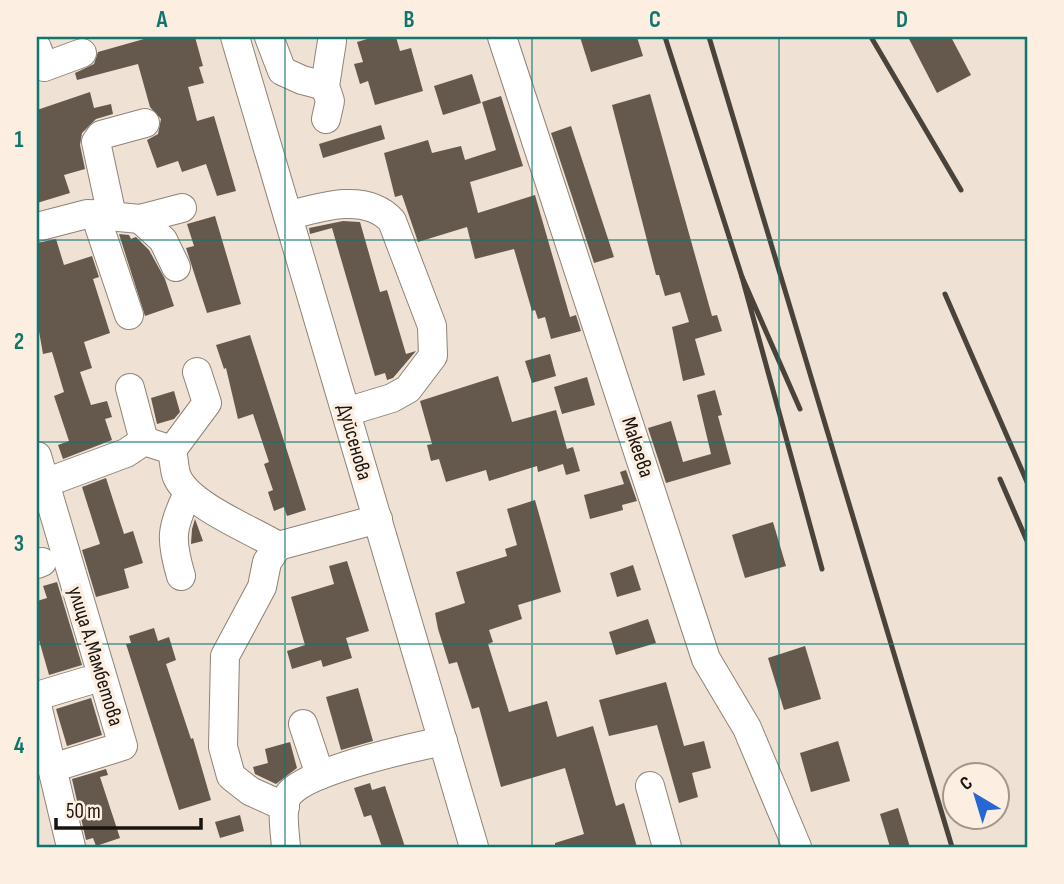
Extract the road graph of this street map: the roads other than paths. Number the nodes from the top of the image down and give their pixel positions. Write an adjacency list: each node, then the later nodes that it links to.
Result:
1 (235, 37): 12 (street, Дуйсенова)
2 (269, 37): 7 (street)
3 (502, 37): 40 (street, Макеева)
4 (332, 41): 7 (street)
5 (37, 48): 6 (street)
6 (82, 53)
7 (326, 86): 8 (street)
8 (326, 119)
9 (145, 123): 11 (street)
10 (182, 208): 11 (street)
11 (116, 216): 13 (street); 14 (street); 15 (street)
12 (288, 216): 18 (street, Дуйсенова); 18 (street)
13 (37, 227)
14 (176, 267)
15 (129, 315)
16 (197, 372): 20 (street)
17 (130, 388): 19 (street)
18 (346, 412): 24 (street, Дуйсенова)
19 (144, 441): 20 (street); 22 (street)
20 (172, 450): 23 (street)
21 (37, 456): 22 (street, улица А.Мамбетова)
22 (41, 485): 32 (street, улица А.Мамбетова)
23 (188, 494): 25 (street); 26 (street)
24 (378, 519): 25 (street); 31 (street, Дуйсенова)
25 (278, 546): 35 (street)
26 (181, 576)
27 (87, 681): 28 (street)
28 (37, 696)
29 (37, 705): 32 (street)
30 (303, 724): 33 (street)
31 (443, 740): 33 (street); 38 (street, Дуйсенова)
32 (52, 768): 36 (street)
33 (320, 775): 35 (street)
34 (650, 786): 39 (street)
35 (285, 807): 37 (street)
36 (71, 847)
37 (286, 847)
38 (474, 847)
39 (667, 847)
40 (797, 847)

